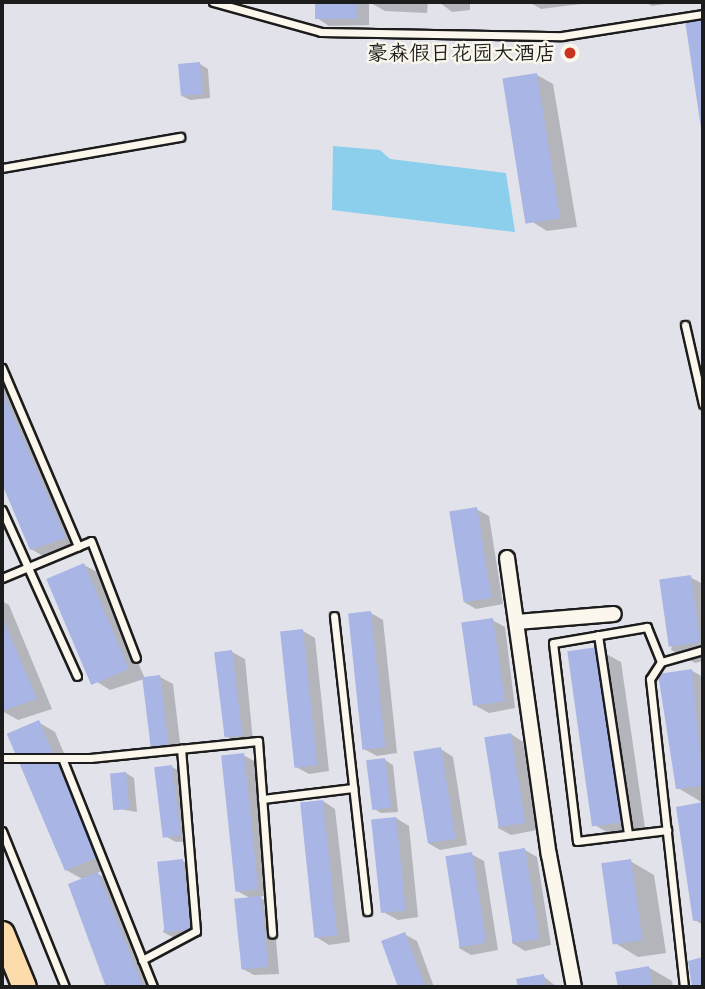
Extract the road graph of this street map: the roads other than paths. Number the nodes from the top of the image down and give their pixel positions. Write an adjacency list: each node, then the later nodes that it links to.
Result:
1 (213, 2): 2 (lane)
2 (703, 14)
3 (180, 136): 4 (lane)
4 (2, 168)
5 (685, 326): 7 (lane)
6 (2, 368): 9 (lane)
7 (703, 404)
8 (2, 510): 11 (lane)
9 (78, 546): 11 (lane); 18 (lane)
10 (507, 558): 15 (street)
11 (27, 567): 12 (lane); 20 (lane)
12 (2, 578)
13 (614, 614): 15 (street)
14 (334, 617): 24 (lane)
15 (517, 622): 36 (street)
16 (598, 635): 19 (lane); 28 (lane); 28 (lane)
17 (703, 650): 19 (lane)
18 (136, 658)
19 (661, 662): 26 (lane)
20 (77, 676)
21 (181, 749): 23 (lane); 25 (lane); 32 (lane)
22 (2, 758): 23 (lane)
23 (62, 758): 32 (lane)
24 (353, 788): 25 (lane); 29 (lane)
25 (262, 799): 31 (lane)
26 (667, 830): 28 (lane); 37 (lane)
27 (2, 831): 34 (lane)
28 (628, 834)
29 (367, 911)
30 (2, 933): 33 (main road)
31 (272, 933)
32 (142, 960): 35 (lane)
33 (24, 987)
34 (65, 987)
35 (153, 987)
36 (574, 987)
37 (684, 987)

